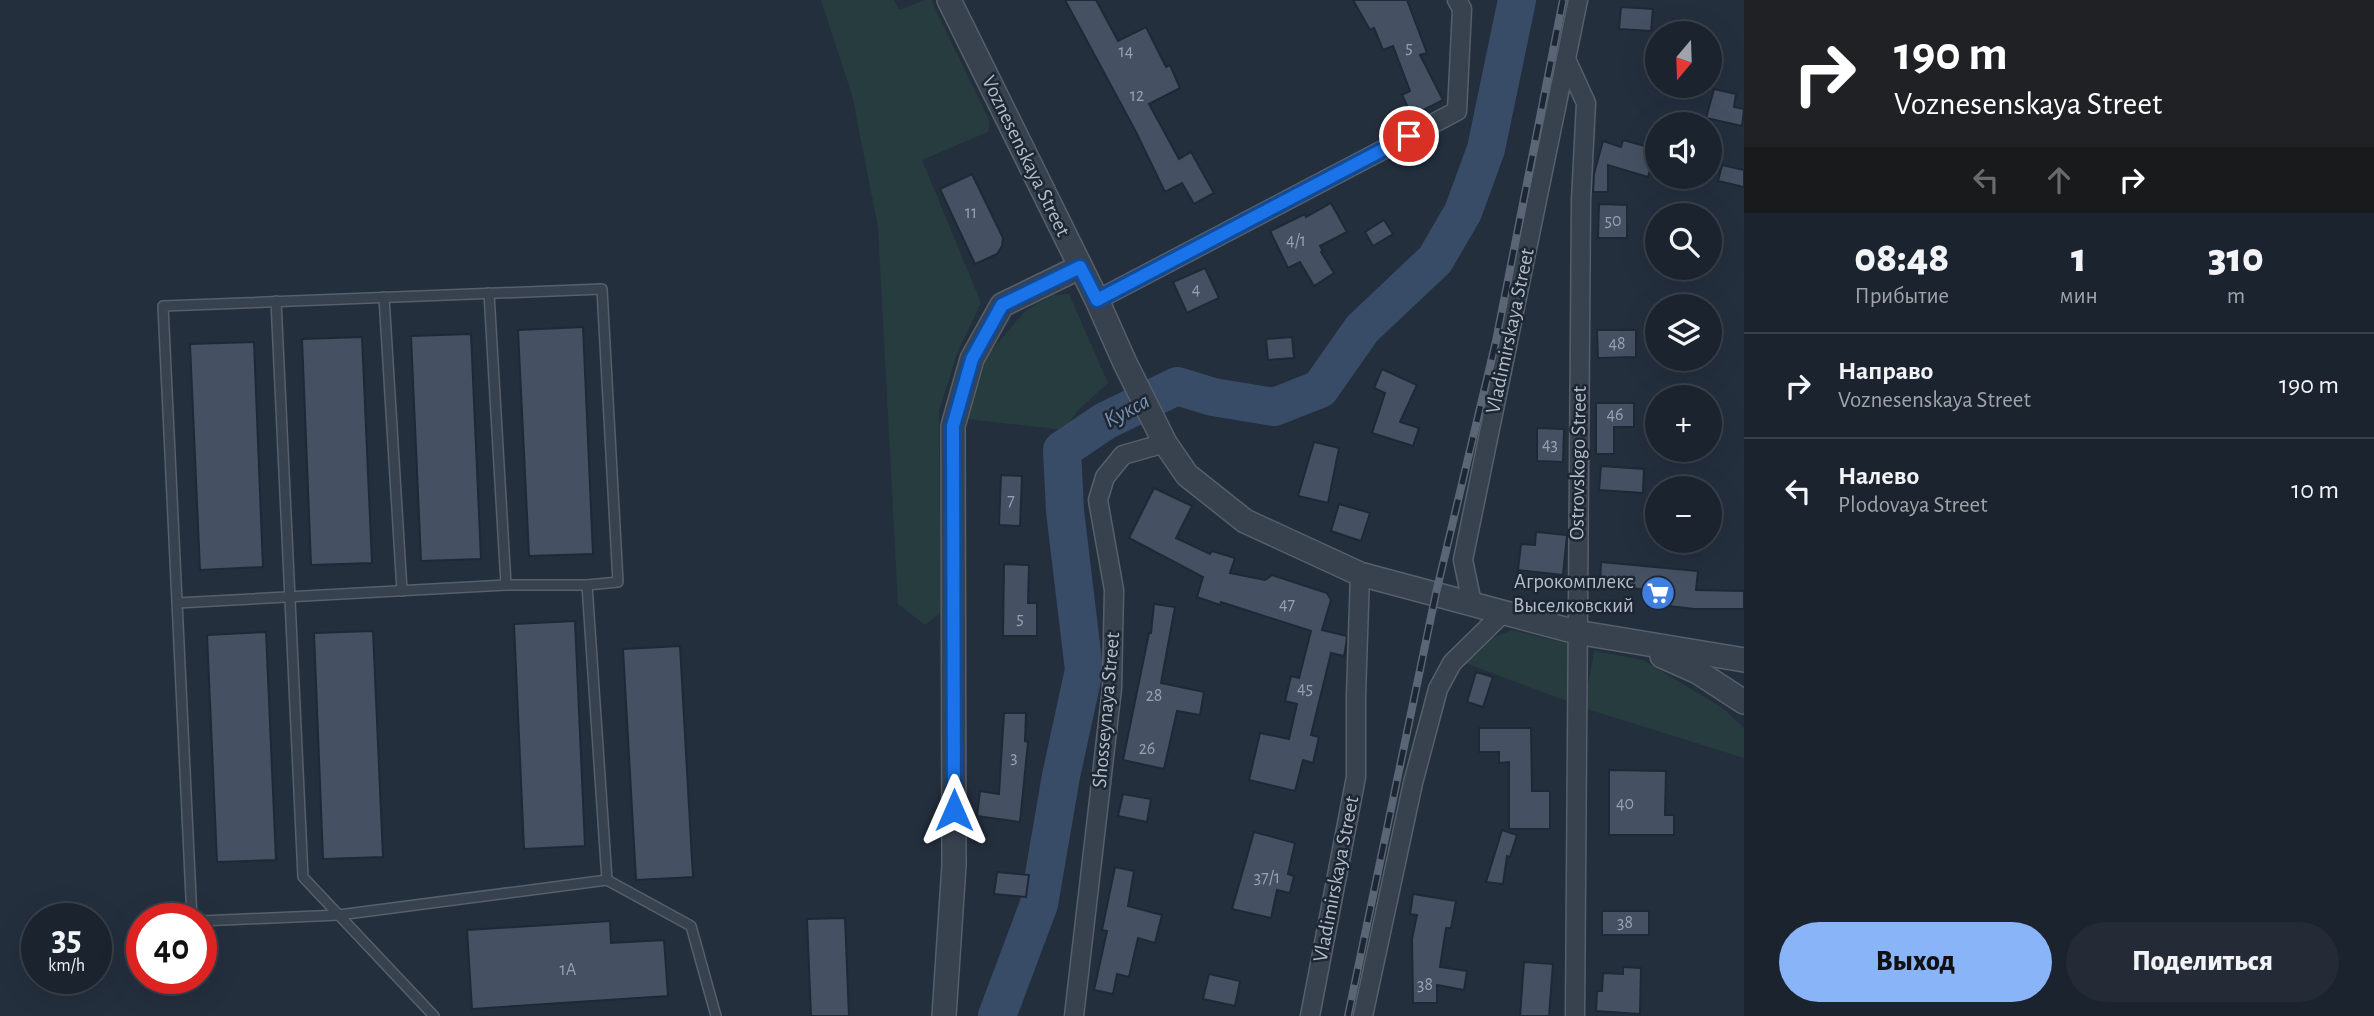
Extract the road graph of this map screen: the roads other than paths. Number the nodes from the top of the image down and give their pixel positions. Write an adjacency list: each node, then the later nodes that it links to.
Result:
1 (949, 0): 5 (street, Voznesenskaya Street)
2 (1578, 0): 4 (street)
3 (1462, 3): 8 (street)
4 (1566, 59): 17 (street, Vladimirskaya Street); 19 (street, Ostrovskogo Street)
5 (1080, 267): 8 (street, Voznesenskaya Street); 29 (street)
6 (489, 293): 7 (lane); 12 (lane); 13 (lane)
7 (384, 297): 9 (lane); 14 (lane)
8 (1097, 300): 10 (street, Voznesenskaya Street)
9 (276, 301): 15 (lane); 16 (lane)
10 (1160, 434): 11 (street, Voznesenskaya Street); 30 (street, Shosseynaya Street)
11 (1360, 574): 17 (street, Voznesenskaya Street); 31 (street, Vladimirskaya Street)
12 (506, 585): 13 (lane); 14 (lane)
13 (587, 585): 23 (lane)
14 (402, 592): 15 (lane)
15 (290, 599): 16 (lane); 25 (lane)
16 (177, 603): 24 (lane)
17 (1472, 603): 18 (street, Voznesenskaya Street)
18 (1504, 612): 19 (street, Voznesenskaya Street); 32 (street)
19 (1576, 632): 20 (street, Voznesenskaya Street); 33 (street, Ostrovskogo Street)
20 (1634, 643): 21 (street); 22 (street)
21 (1744, 660)
22 (1744, 702)
23 (607, 880): 25 (lane); 28 (lane)
24 (191, 903)
25 (339, 915): 26 (lane); 27 (lane)
26 (217, 920)
27 (433, 1016)
28 (716, 1016)
29 (944, 1016)
30 (1074, 1016)
31 (1310, 1016)
32 (1363, 1016)
33 (1575, 1016)

